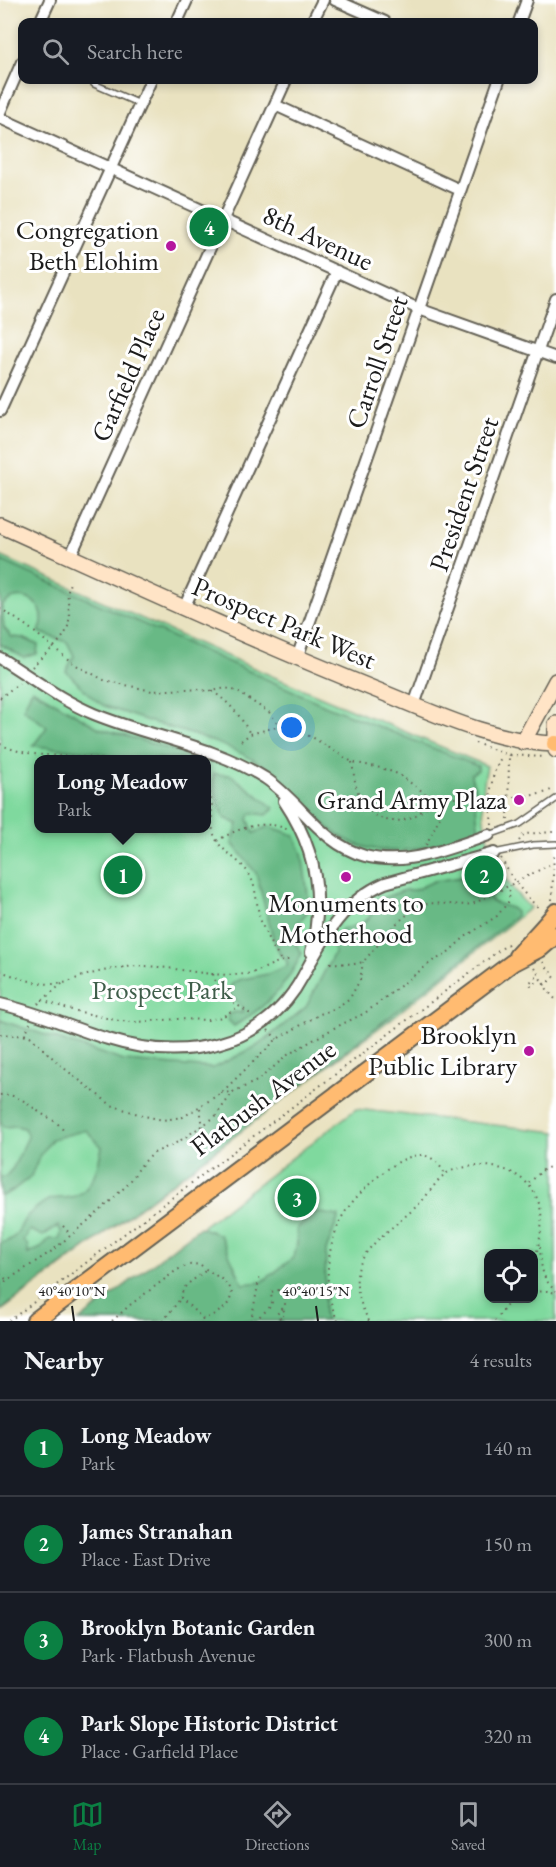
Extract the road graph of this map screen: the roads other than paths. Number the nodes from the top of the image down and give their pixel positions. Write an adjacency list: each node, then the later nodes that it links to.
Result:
1 (51, 0): 6 (street)
2 (187, 0): 7 (street)
3 (323, 0): 8 (street)
4 (335, 0): 9 (street)
5 (526, 0): 10 (street)
6 (42, 18)
7 (179, 18)
8 (314, 18)
9 (376, 18)
10 (520, 18)
11 (18, 71): 18 (street)
12 (94, 84): 16 (lane)
13 (149, 84): 16 (street)
14 (284, 84): 17 (street, Garfield Place)
15 (498, 84): 21 (street, Carroll Street)
16 (140, 104): 20 (street)
17 (274, 105): 21 (street); 22 (street, Garfield Place)
18 (0, 112)
19 (0, 118): 20 (street, 8th Avenue)
20 (111, 168): 22 (street, 8th Avenue); 28 (street)
21 (460, 189): 25 (street, Carroll Street)
22 (223, 219): 23 (street, 8th Avenue); 30 (street, Garfield Place)
23 (337, 271): 25 (street, 8th Avenue); 31 (street)
24 (556, 298): 26 (street, President Street)
25 (419, 309): 26 (street, 8th Avenue); 33 (street, Carroll Street)
26 (538, 352): 27 (street, 8th Avenue); 35 (street, President Street)
27 (556, 358)
28 (0, 411)
29 (0, 525): 30 (street, Prospect Park West)
30 (70, 557): 31 (street, Prospect Park West)
31 (184, 608): 33 (street, Prospect Park West)
32 (0, 657): 39 (street)
33 (297, 658): 35 (street, Prospect Park West)
34 (556, 681): 37 (street)
35 (414, 705): 37 (street, Prospect Park West)
36 (556, 724): 38 (street)
37 (523, 742): 38 (street, Prospect Park West)
38 (554, 749)
39 (272, 784): 41 (street); 47 (street)
40 (556, 799): 41 (lane)
41 (491, 832)
42 (553, 844): 43 (lane)
43 (498, 855): 47 (street)
44 (549, 910): 46 (main road)
45 (556, 935): 46 (main road, Flatbush Avenue)
46 (512, 963): 49 (main road, Flatbush Avenue)
47 (305, 972): 48 (street)
48 (0, 1004)
49 (35, 1321)

